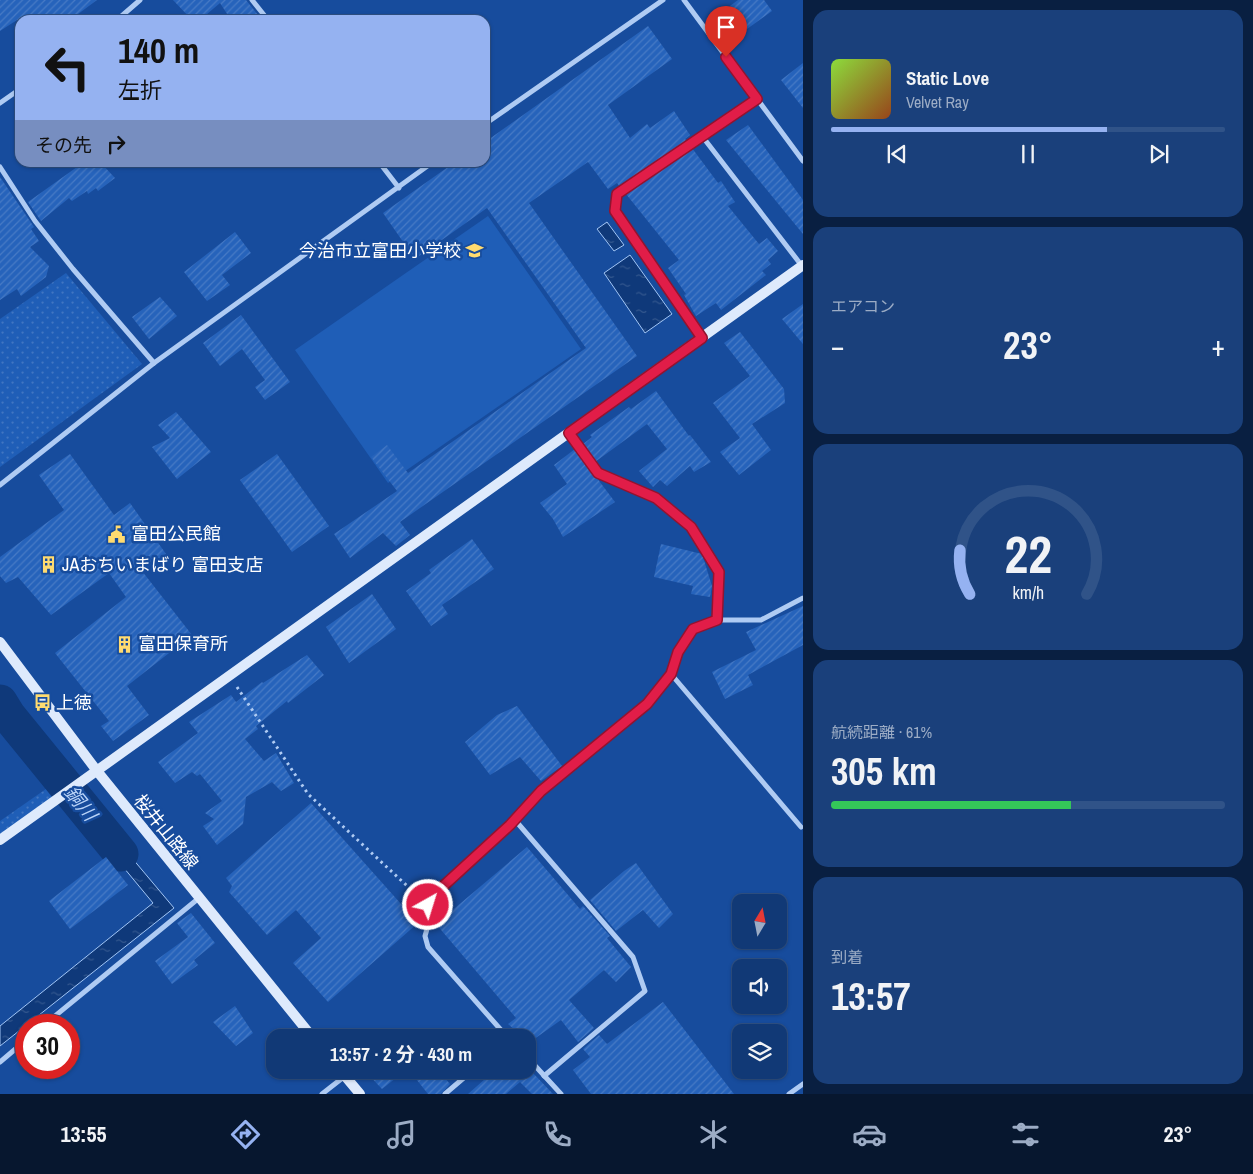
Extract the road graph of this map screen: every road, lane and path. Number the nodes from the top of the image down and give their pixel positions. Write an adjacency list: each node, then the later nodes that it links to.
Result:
1 (140, 0): 5 (street)
2 (252, 0): 6 (street)
3 (663, 0): 10 (street)
4 (684, 0): 8 (street)
5 (123, 15)
6 (264, 15)
7 (15, 92): 9 (street)
8 (757, 99): 11 (street); 12 (street)
9 (0, 103)
10 (490, 121)
11 (702, 136): 17 (street); 18 (street)
12 (803, 160)
13 (0, 167): 19 (street)
14 (383, 167): 16 (street)
15 (426, 167): 16 (street)
16 (398, 188): 19 (street)
17 (802, 266): 18 (street)
18 (702, 338): 20 (street)
19 (154, 363): 21 (street)
20 (569, 433): 23 (street); 26 (street)
21 (0, 485)
22 (803, 598): 23 (street)
23 (717, 620): 25 (street)
24 (0, 642): 27 (street, 桜井山路線)
25 (671, 674): 28 (street); 29 (street)
26 (230, 676): 27 (street); 32 (path)
27 (96, 771): 30 (street); 31 (street, 桜井山路線)
28 (515, 820): 32 (street); 39 (street)
29 (801, 827)
30 (0, 840)
31 (199, 898): 33 (street); 34 (street, 桜井山路線)
32 (428, 905): 35 (street)
33 (57, 1014)
34 (306, 1029)
35 (500, 1029)
36 (15, 1049): 37 (street)
37 (0, 1062)
38 (536, 1067): 39 (street)
39 (544, 1076): 47 (street)
40 (336, 1079): 44 (street)
41 (347, 1079): 45 (street)
42 (462, 1079): 46 (street)
43 (803, 1084): 48 (street)
44 (322, 1094)
45 (360, 1094)
46 (445, 1094)
47 (561, 1094)
48 (789, 1094)

